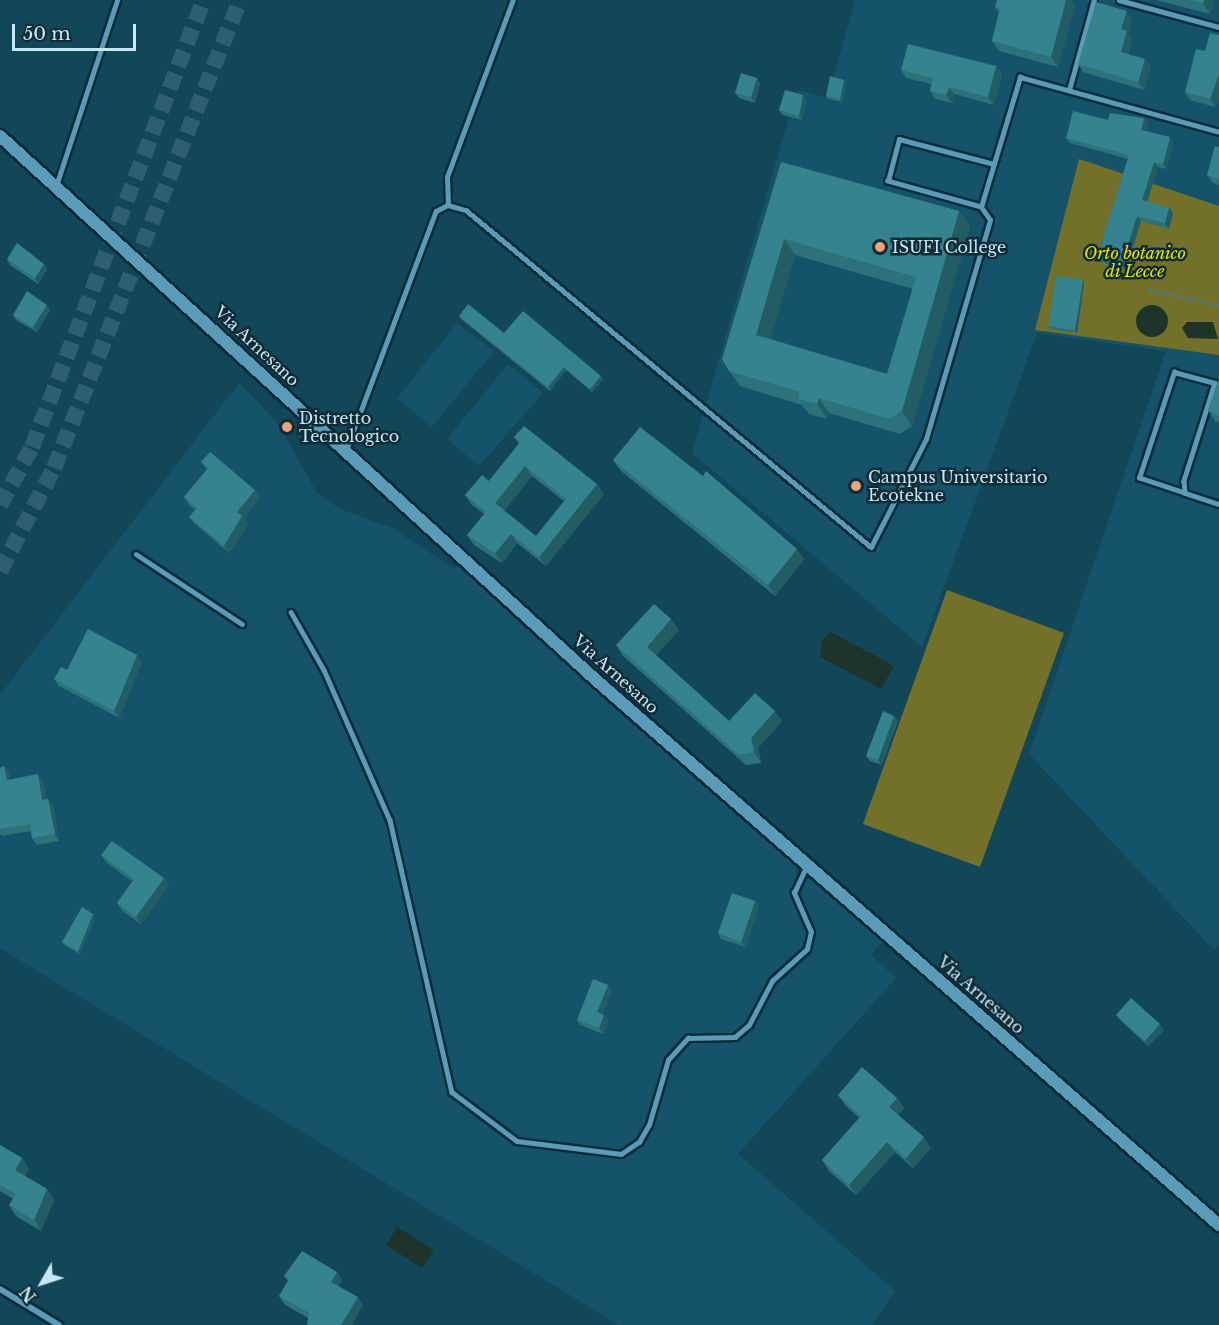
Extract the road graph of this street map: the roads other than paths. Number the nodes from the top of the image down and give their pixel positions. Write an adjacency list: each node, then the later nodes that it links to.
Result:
1 (117, 0): 10 (lane)
2 (513, 0): 11 (lane)
3 (1094, 0): 6 (lane)
4 (1119, 0): 5 (lane)
5 (1219, 27)
6 (1069, 90): 7 (lane); 9 (lane)
7 (1219, 132)
8 (0, 136): 10 (main road, Via Arnesano)
9 (994, 164): 12 (lane); 12 (lane)
10 (56, 186): 13 (main road, Via Arnesano)
11 (448, 204): 12 (lane); 13 (lane)
12 (981, 207)
13 (346, 450): 19 (main road, Via Arnesano)
14 (1185, 493): 14 (lane); 15 (lane)
15 (1219, 504)
16 (136, 554): 18 (lane)
17 (291, 612): 19 (lane)
18 (242, 624)
19 (807, 865): 20 (main road, Via Arnesano)
20 (1219, 1226)
21 (0, 1289): 22 (street)
22 (59, 1325)

